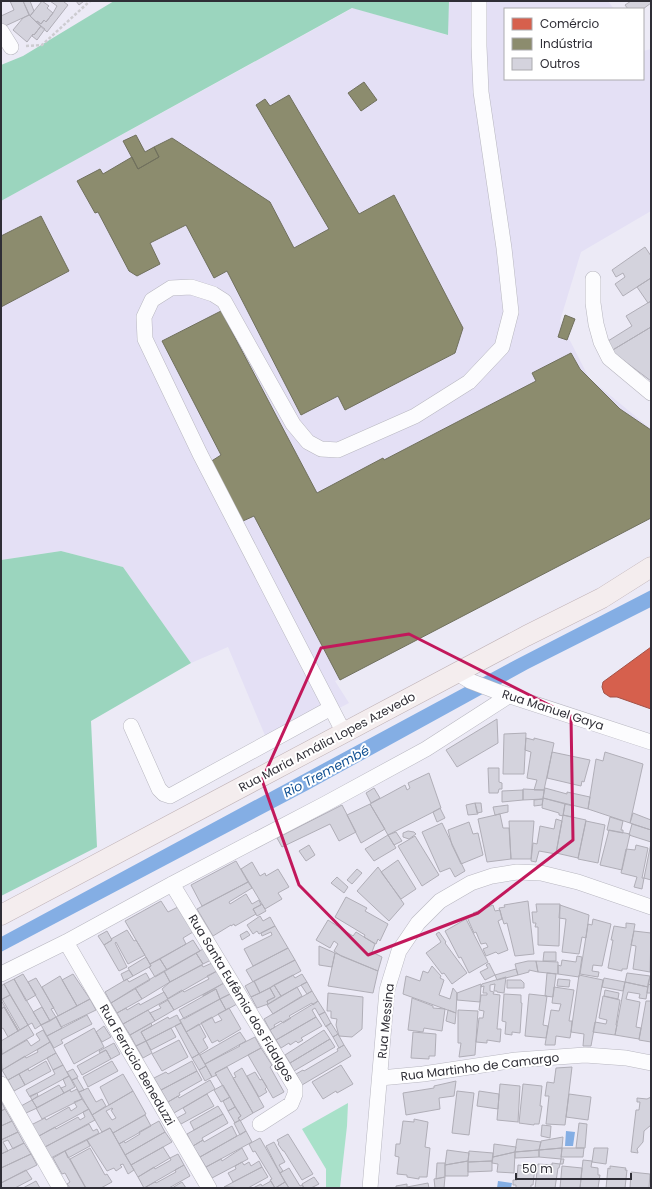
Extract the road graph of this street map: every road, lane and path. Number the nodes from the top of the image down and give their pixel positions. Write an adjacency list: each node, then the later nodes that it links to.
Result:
1 (90, 1): 4 (path)
2 (479, 1): 10 (street)
3 (1, 31): 4 (street)
4 (11, 47)
5 (593, 279): 6 (street)
6 (651, 393)
7 (651, 567): 8 (main road, Rua Maria Amália Lopes Azevedo)
8 (464, 677): 9 (street, Rua Manuel Gaya); 12 (main road, Rua Maria Amália Lopes Azevedo)
9 (505, 694): 13 (street, Rua Manuel Gaya); 14 (street)
10 (331, 708): 11 (street); 12 (street)
11 (131, 726)
12 (344, 733): 16 (main road, Rua Maria Amália Lopes Azevedo)
13 (651, 742)
14 (172, 884): 17 (street); 22 (street, Rua Santa Eufêmia dos Fidalgos)
15 (651, 907): 20 (street, Rua Messina)
16 (1, 915)
17 (66, 942): 18 (street); 24 (street, Rua Ferrúcio Beneduzzi)
18 (1, 974)
19 (651, 1063): 20 (street, Rua Martinho de Camargo)
20 (380, 1078): 25 (street, Rua Messina)
21 (1, 1084): 23 (street)
22 (260, 1124)
23 (60, 1188)
24 (209, 1188)
25 (370, 1188)

